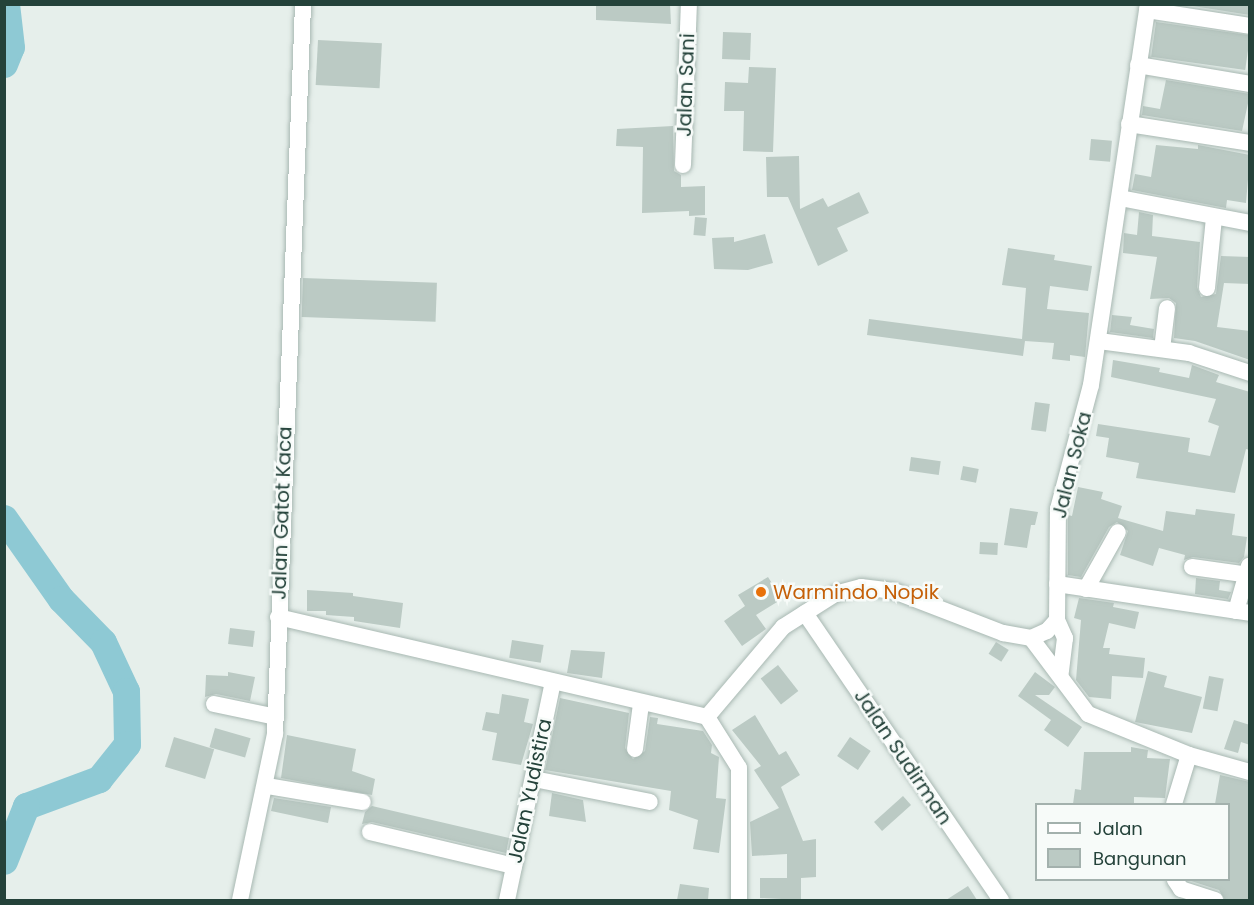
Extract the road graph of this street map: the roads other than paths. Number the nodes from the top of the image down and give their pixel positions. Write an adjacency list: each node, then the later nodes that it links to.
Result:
1 (303, 4): 25 (street, Jalan Gatot Kaca)
2 (689, 4): 9 (street, Jalan Sani)
3 (1148, 7): 4 (street); 5 (street, Jalan Soka)
4 (1250, 26)
5 (1138, 65): 6 (street); 7 (street, Jalan Soka)
6 (1250, 84)
7 (1129, 124): 8 (street); 10 (street, Jalan Soka)
8 (1250, 143)
9 (683, 165)
10 (1120, 198): 11 (street); 15 (street, Jalan Soka)
11 (1214, 219): 12 (street); 13 (street)
12 (1250, 223)
13 (1207, 288)
14 (1167, 308): 16 (street)
15 (1100, 340): 16 (street); 21 (street, Jalan Soka)
16 (1162, 349): 17 (street)
17 (1250, 373)
18 (1118, 532): 22 (street)
19 (1192, 567): 20 (street)
20 (1249, 571): 23 (street)
21 (1057, 584): 22 (street); 26 (street, Jalan Soka)
22 (1086, 589): 23 (street)
23 (1243, 612)
24 (805, 614): 27 (street); 33 (street); 48 (street, Jalan Sudirman)
25 (278, 617): 29 (street, Jalan Gatot Kaca); 32 (street)
26 (1057, 620): 27 (street); 28 (street, Jalan Soka)
27 (1031, 638): 28 (street)
28 (1060, 676): 35 (street)
29 (553, 682): 31 (street, Jalan Gatot Kaca); 37 (street, Jalan Yudistira)
30 (214, 704): 32 (street)
31 (640, 704): 33 (street, Jalan Gatot Kaca); 34 (street)
32 (276, 717): 38 (street)
33 (707, 717): 47 (street)
34 (635, 749)
35 (1189, 755): 36 (street); 41 (street)
36 (1250, 772)
37 (534, 778): 40 (street); 43 (street, Jalan Yudistira)
38 (267, 786): 39 (street); 45 (street)
39 (363, 802)
40 (651, 802)
41 (1174, 803)
42 (370, 832): 43 (street)
43 (514, 866): 46 (street, Jalan Yudistira)
44 (1176, 881): 49 (street)
45 (240, 900)
46 (507, 900)
47 (739, 900)
48 (1001, 900)
49 (1215, 900)

